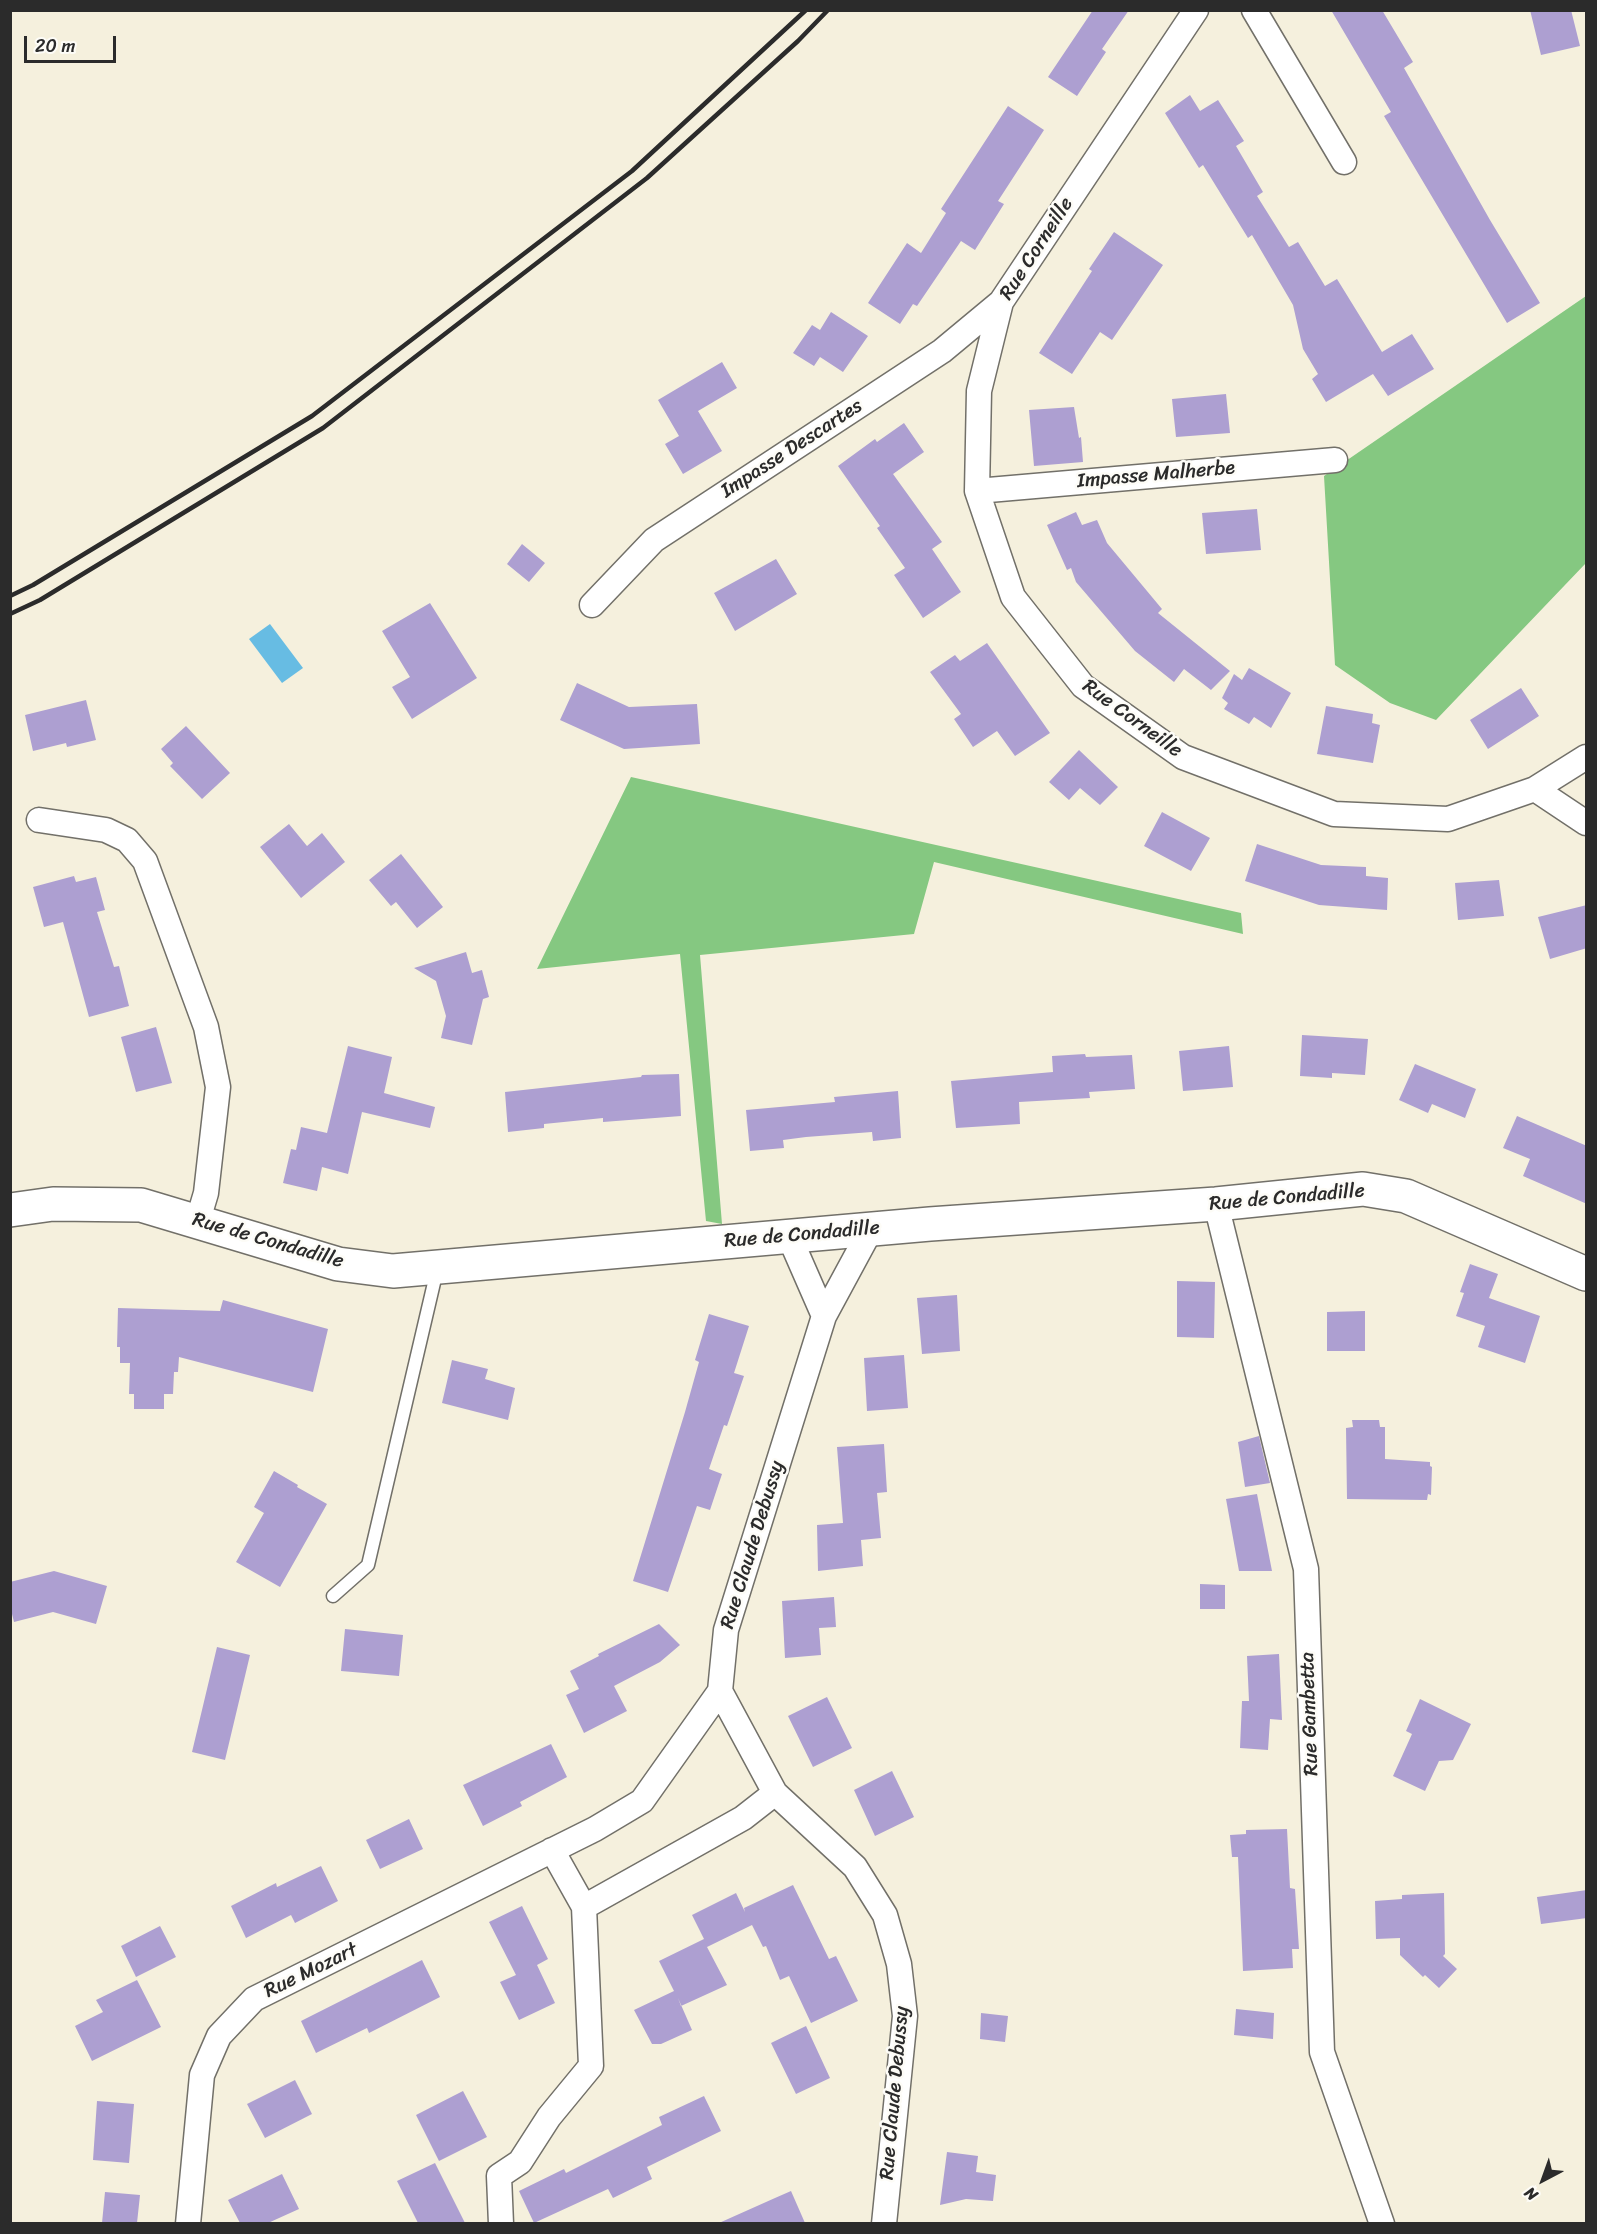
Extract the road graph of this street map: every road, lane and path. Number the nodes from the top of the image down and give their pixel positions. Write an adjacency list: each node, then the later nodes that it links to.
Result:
1 (1196, 10): 4 (street, Rue Corneille)
2 (1254, 10): 3 (street)
3 (1344, 162)
4 (1000, 302): 6 (street, Rue Corneille); 7 (street, Impasse Descartes)
5 (1335, 460): 6 (street, Impasse Malherbe)
6 (977, 491): 9 (street, Rue Corneille)
7 (592, 604)
8 (1587, 758): 9 (street, Rue Corneille)
9 (1534, 789): 11 (street)
10 (39, 820): 14 (street)
11 (1587, 823)
12 (1216, 1204): 15 (street, Rue de Condadille); 18 (street, Rue de Condadille); 28 (street, Rue Gambetta)
13 (10, 1210): 14 (street, Rue de Condadille)
14 (198, 1220): 17 (street, Rue de Condadille)
15 (872, 1229): 16 (street, Rue de Condadille); 19 (street, Rue Claude Debussy)
16 (789, 1236): 17 (street, Rue de Condadille); 19 (street)
17 (437, 1268): 20 (lane)
18 (1587, 1274)
19 (824, 1316): 21 (street, Rue Claude Debussy)
20 (333, 1596)
21 (720, 1691): 22 (street, Rue Claude Debussy); 23 (street, Rue Mozart)
22 (776, 1793): 24 (street); 27 (street, Rue Claude Debussy)
23 (552, 1850): 24 (street); 25 (street, Rue Mozart)
24 (584, 1907): 26 (street)
25 (188, 2223)
26 (501, 2223)
27 (884, 2223)
28 (1382, 2223)

